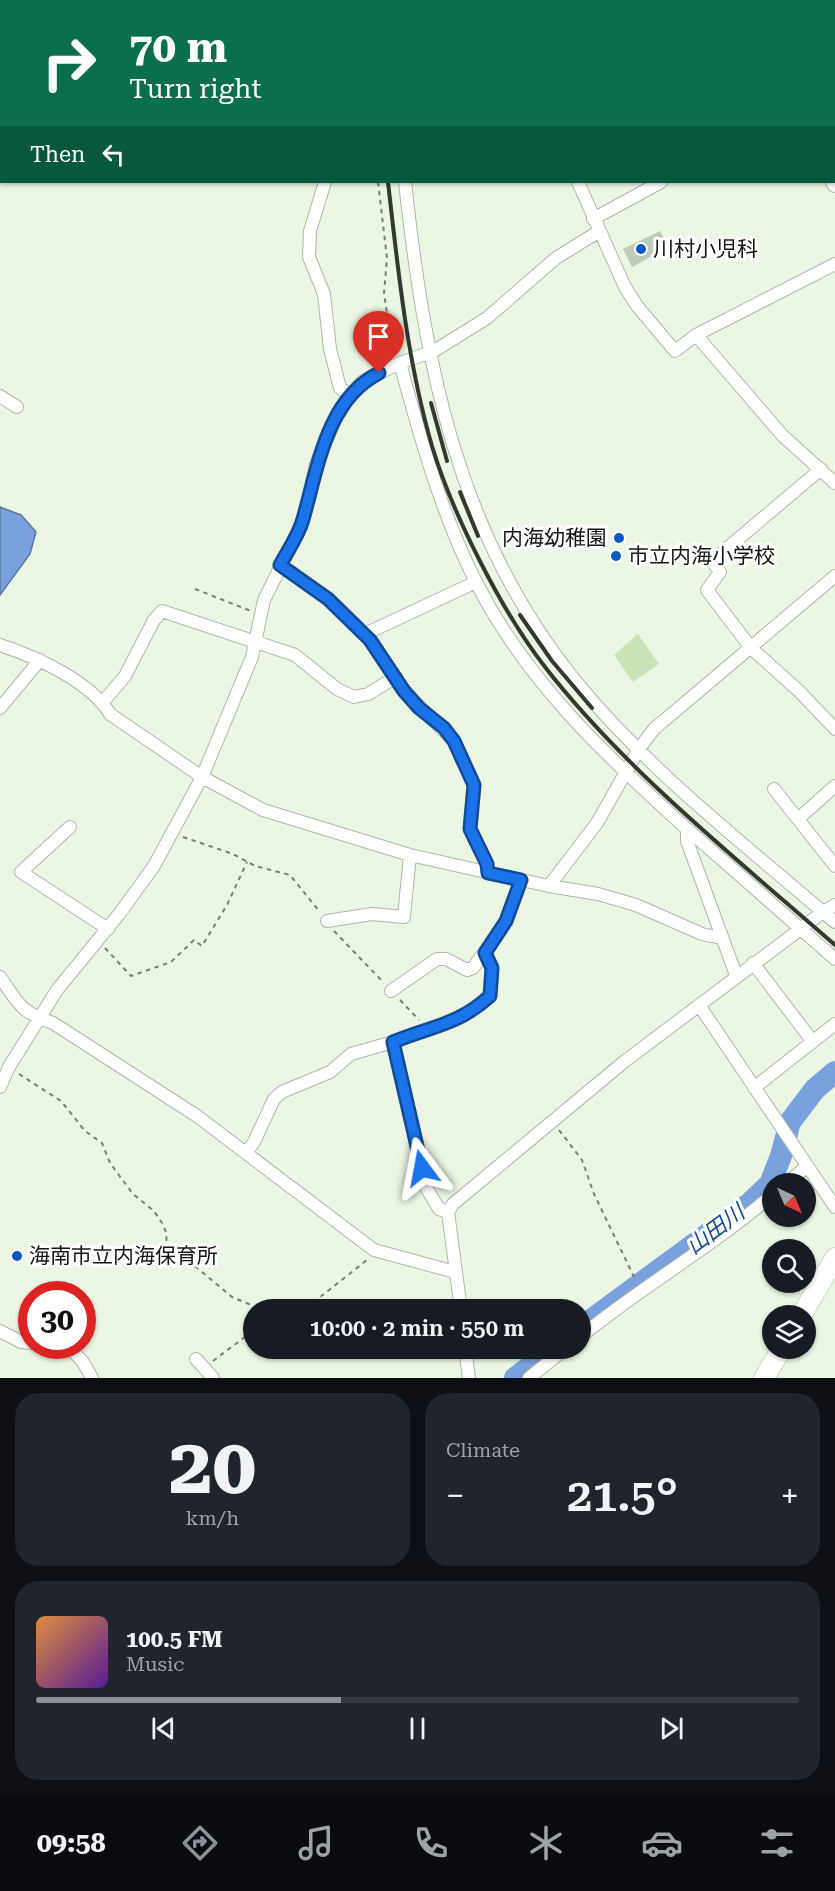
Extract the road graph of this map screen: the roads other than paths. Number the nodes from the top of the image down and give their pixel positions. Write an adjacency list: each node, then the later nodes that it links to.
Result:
1 (325, 183): 11 (street)
2 (405, 183): 9 (street)
3 (578, 183): 5 (street)
4 (660, 183): 5 (street)
5 (593, 219): 6 (street)
6 (598, 232): 8 (street); 9 (street)
7 (835, 264): 8 (street)
8 (696, 335): 14 (street)
9 (428, 353): 10 (street); 28 (street)
10 (397, 364): 11 (street); 18 (street)
11 (350, 395): 16 (street)
12 (0, 396): 13 (street)
13 (17, 407)
14 (821, 469): 15 (street); 22 (street)
15 (835, 483)
16 (280, 565): 19 (street); 20 (street)
17 (835, 576): 22 (street)
18 (476, 582): 19 (street); 29 (street)
19 (365, 634): 24 (street)
20 (255, 643): 24 (street); 25 (street); 30 (street)
21 (0, 645): 23 (street)
22 (750, 648): 27 (street); 28 (street)
23 (40, 660): 25 (street); 26 (street)
24 (396, 676): 38 (street)
25 (103, 702): 30 (street)
26 (0, 708)
27 (835, 729)
28 (639, 749): 29 (street); 42 (street)
29 (625, 773): 35 (street); 40 (street)
30 (202, 777): 36 (street); 45 (street)
31 (835, 786): 33 (street)
32 (774, 789): 33 (street)
33 (798, 819): 37 (street)
34 (70, 827): 45 (street)
35 (687, 829): 46 (street); 47 (street)
36 (410, 855): 38 (street); 43 (street)
37 (835, 866)
38 (488, 873): 39 (street)
39 (521, 880): 40 (street); 48 (street)
40 (549, 886): 47 (street)
41 (835, 905): 42 (street)
42 (823, 912): 44 (street); 46 (street)
43 (327, 921)
44 (835, 922)
45 (108, 929): 55 (street)
46 (802, 929): 49 (street); 50 (street)
47 (721, 938): 51 (street)
48 (485, 953): 53 (street); 57 (street)
49 (835, 959)
50 (753, 963): 51 (street); 58 (street)
51 (736, 975): 54 (street)
52 (0, 977): 55 (street)
53 (391, 991)
54 (699, 1005): 60 (street); 66 (street)
55 (39, 1018): 59 (street); 61 (street)
56 (835, 1024): 58 (street)
57 (393, 1042): 61 (street); 66 (street)
58 (813, 1042): 60 (street)
59 (0, 1087)
60 (754, 1088): 62 (street)
61 (246, 1153): 68 (street)
62 (806, 1167): 63 (street); 65 (street)
63 (799, 1173)
64 (762, 1204): 71 (street)
65 (835, 1207)
66 (448, 1212): 68 (street)
67 (835, 1258): 70 (highway)
68 (455, 1272): 69 (street)
69 (459, 1299)
70 (807, 1305)
71 (591, 1328)
72 (0, 1331): 73 (street)
73 (18, 1340)
74 (80, 1359): 78 (street)
75 (466, 1359): 79 (street)
76 (552, 1359): 80 (street)
77 (775, 1359): 81 (highway)
78 (92, 1378)
79 (469, 1378)
80 (529, 1378)
81 (764, 1378)

